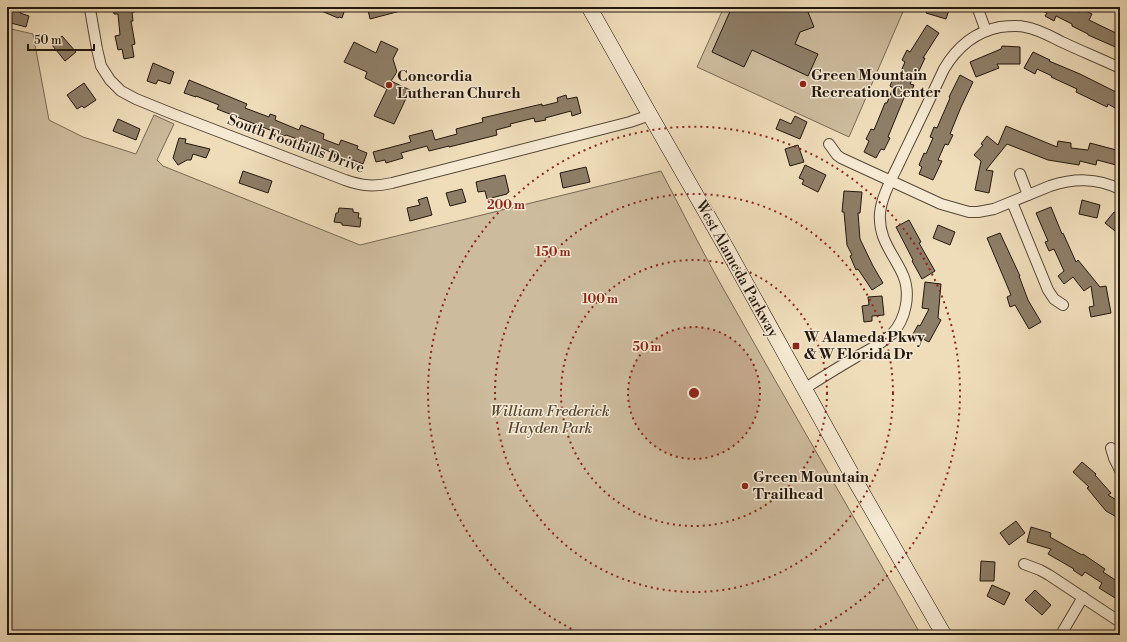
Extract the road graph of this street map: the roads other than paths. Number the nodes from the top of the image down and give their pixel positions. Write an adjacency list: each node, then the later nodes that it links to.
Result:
1 (589, 7): 6 (main road, West Alameda Parkway)
2 (89, 8): 6 (street, South Foothills Drive)
3 (979, 12): 4 (street)
4 (986, 31): 5 (street); 9 (street)
5 (1120, 68)
6 (650, 115): 14 (main road, West Alameda Parkway)
7 (829, 144): 9 (street)
8 (1020, 174): 11 (street)
9 (891, 181): 12 (street); 14 (street)
10 (1120, 189): 11 (street)
11 (1028, 195): 12 (street)
12 (1012, 202): 13 (street)
13 (1062, 305)
14 (804, 388): 21 (main road, West Alameda Parkway)
15 (1111, 448): 16 (street)
16 (1120, 470)
17 (1024, 564): 18 (street)
18 (1083, 597): 19 (street); 20 (street)
19 (1120, 622)
20 (1063, 631)
21 (944, 635)

